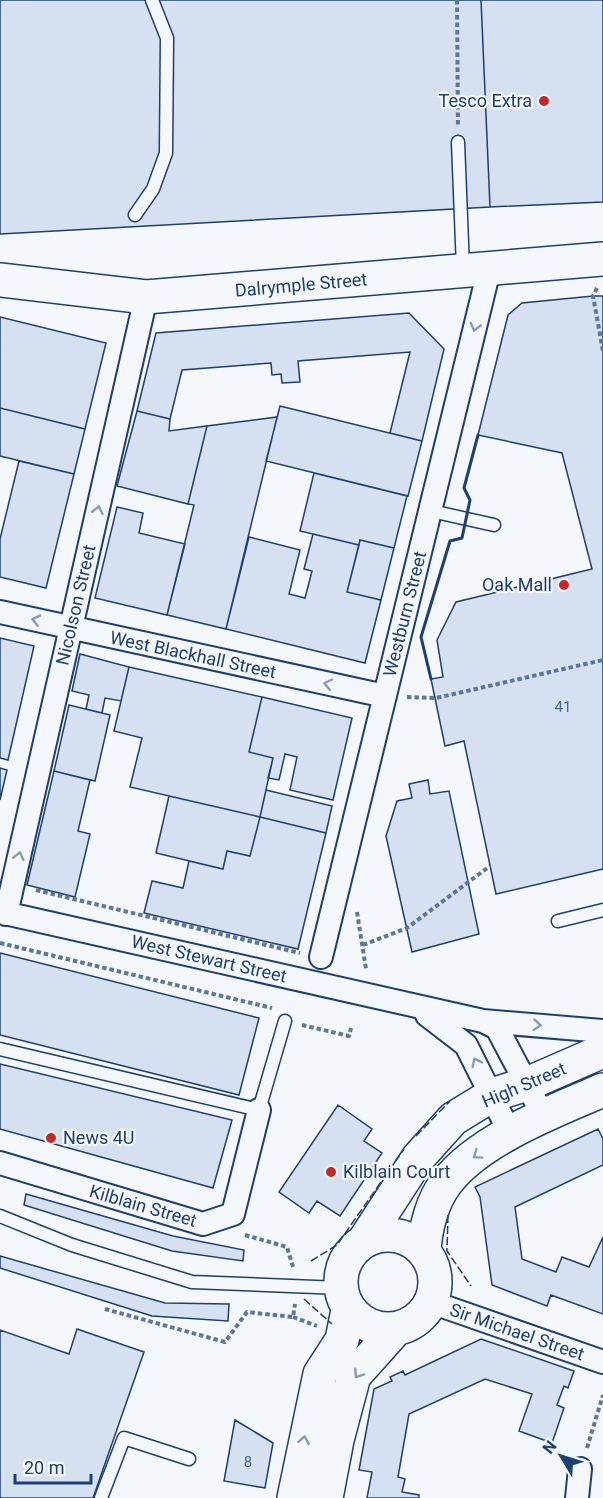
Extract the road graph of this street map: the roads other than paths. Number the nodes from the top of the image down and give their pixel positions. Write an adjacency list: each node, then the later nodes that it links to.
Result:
1 (152, 0): 3 (lane)
2 (458, 142): 5 (lane)
3 (135, 215)
4 (603, 260): 5 (main road, Dalrymple Street)
5 (476, 271): 7 (main road, Dalrymple Street); 8 (street, Westburn Street, one-way to 8)
6 (0, 280): 7 (main road, Dalrymple Street)
7 (146, 297): 11 (street, Nicolson Street, one-way to 7)
8 (431, 510): 9 (lane); 12 (street, Westburn Street)
9 (494, 525)
10 (0, 612): 11 (street, West Blackhall Street, one-way to 10)
11 (71, 628): 12 (street, West Blackhall Street, one-way to 11); 14 (street, Nicolson Street, one-way to 11)
12 (385, 696): 16 (street, Westburn Street)
13 (603, 910): 15 (lane)
14 (3, 913): 17 (street, West Stewart Street)
15 (558, 921)
16 (321, 957)
17 (417, 1008): 19 (street, West Stewart Street); 25 (street, West Stewart Street, one-way to 17)
18 (285, 1021): 26 (lane, Kilblain Street)
19 (483, 1021): 20 (street, West Stewart Street, one-way to 20); 23 (street)
20 (603, 1031)
21 (0, 1049): 26 (lane)
22 (603, 1051): 23 (main road, High Street)
23 (527, 1084): 25 (main road, High Street); 27 (street)
24 (603, 1090): 27 (main road, High Street)
25 (492, 1095): 28 (street, West Stewart Street); 31 (main road, High Street)
26 (259, 1110): 29 (street, Kilblain Street)
27 (543, 1115): 28 (main road, High Street)
28 (510, 1133): 32 (main road, High Street, one-way to 32)
29 (0, 1163)
30 (4, 1219): 33 (lane)
31 (364, 1241): 32 (main road); 33 (main road)
32 (424, 1252): 34 (main road)
33 (344, 1299): 35 (main road); 40 (main road, one-way to 33)
34 (431, 1302): 35 (main road); 36 (street, Sir Michael Street)
35 (396, 1329): 41 (main road, one-way to 41)
36 (603, 1362)
37 (189, 1459): 39 (lane)
38 (580, 1468): 42 (street)
39 (101, 1498)
40 (294, 1498)
41 (326, 1498)
42 (577, 1498)

